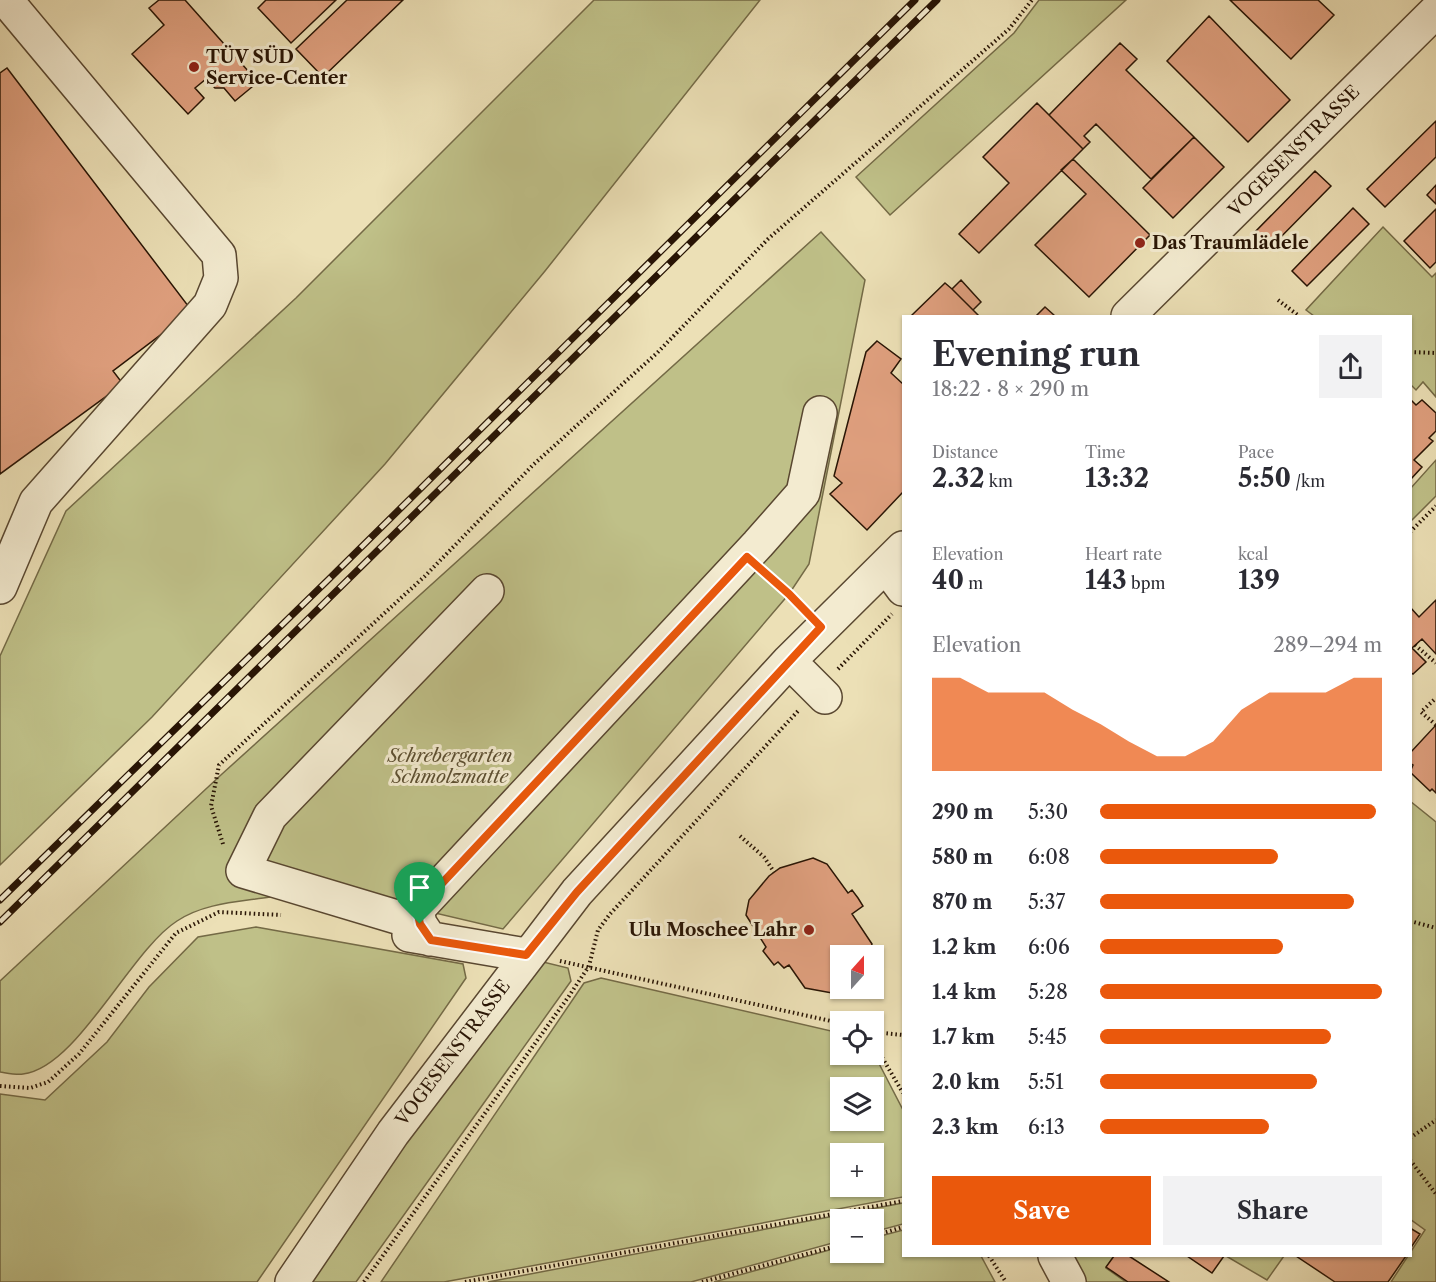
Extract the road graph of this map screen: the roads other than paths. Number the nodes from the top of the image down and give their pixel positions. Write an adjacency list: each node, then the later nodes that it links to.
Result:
1 (8, 4): 6 (street)
2 (1436, 11): 3 (street, VOGESENSTRASSE)
3 (1129, 315)
4 (820, 413): 11 (street)
5 (897, 578): 8 (street, VOGESENSTRASSE)
6 (0, 587)
7 (487, 591): 11 (street)
8 (789, 661): 9 (street); 12 (street, VOGESENSTRASSE)
9 (822, 693)
10 (387, 930): 11 (street)
11 (426, 932): 12 (street)
12 (526, 955): 14 (street, VOGESENSTRASSE)
13 (1056, 1257): 15 (street)
14 (291, 1282)
15 (1069, 1282)

